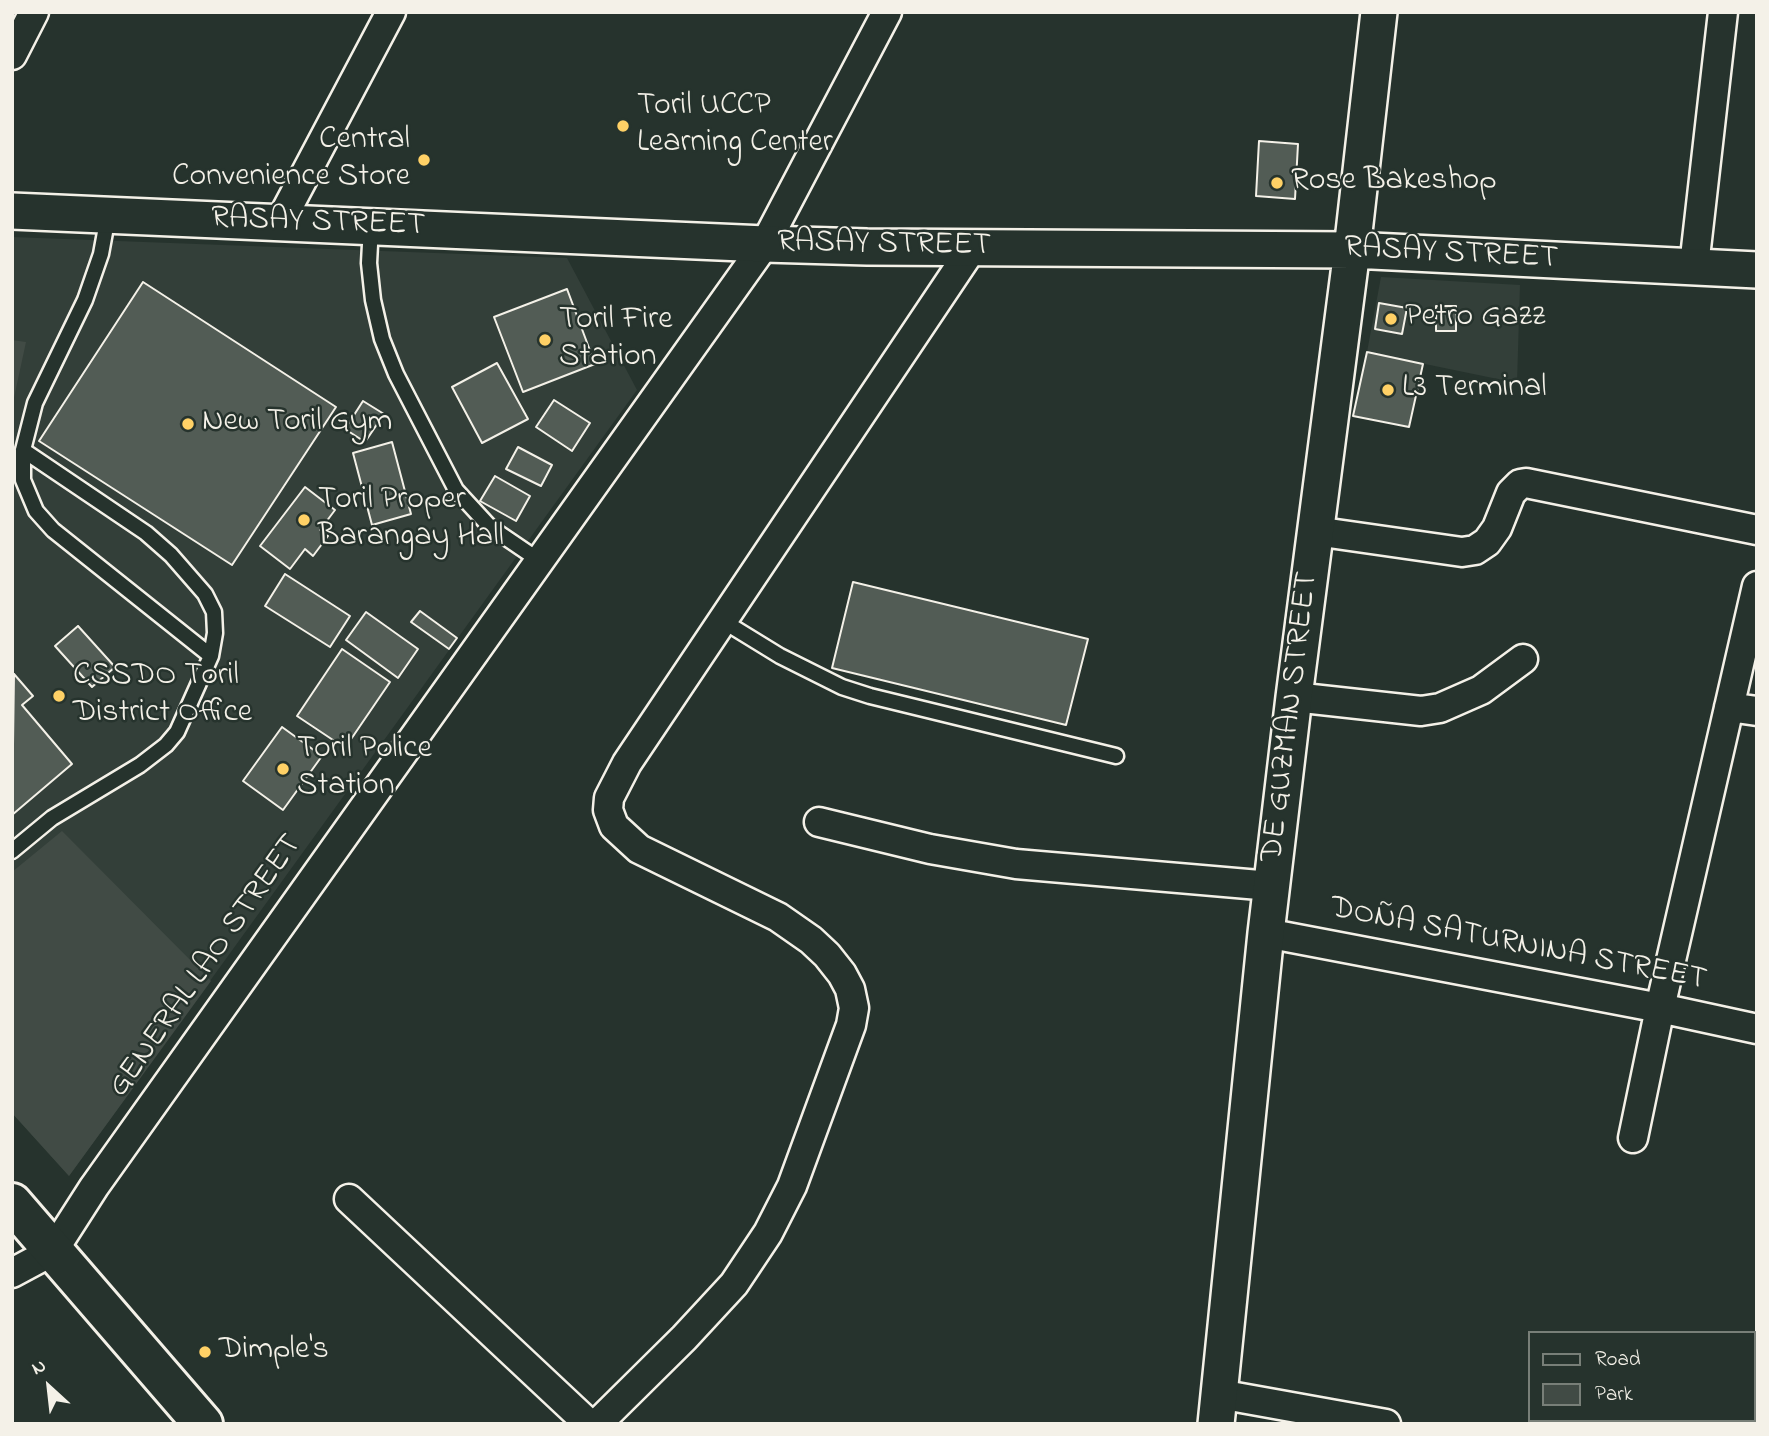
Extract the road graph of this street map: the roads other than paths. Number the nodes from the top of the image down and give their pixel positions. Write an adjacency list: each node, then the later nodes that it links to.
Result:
1 (34, 12): 6 (street)
2 (391, 12): 9 (street)
3 (887, 12): 11 (street, GENERAL LAO STREET)
4 (1379, 12): 13 (street, DE GUZMAN STREET)
5 (1723, 12): 14 (street)
6 (12, 55)
7 (12, 211): 8 (street, RASAY STREET)
8 (108, 215): 9 (street, RASAY STREET); 16 (lane)
9 (280, 222): 10 (street, RASAY STREET)
10 (370, 226): 11 (street, RASAY STREET); 19 (lane)
11 (765, 244): 12 (street, RASAY STREET); 19 (street, GENERAL LAO STREET)
12 (973, 247): 13 (street, RASAY STREET); 21 (street)
13 (1352, 250): 14 (street, RASAY STREET); 18 (street, DE GUZMAN STREET)
14 (1694, 267): 15 (street, RASAY STREET)
15 (1757, 270)
16 (23, 450): 22 (lane); 22 (lane)
17 (1757, 530): 18 (street)
18 (1314, 531): 24 (street, DE GUZMAN STREET)
19 (540, 561): 37 (street, GENERAL LAO STREET)
20 (1757, 586): 25 (street)
21 (723, 621): 27 (lane); 42 (street)
22 (211, 656): 29 (lane)
23 (1523, 659): 24 (street)
24 (1294, 697): 30 (street, DE GUZMAN STREET)
25 (1729, 707): 26 (street); 32 (street)
26 (1757, 711)
27 (1116, 756)
28 (819, 822): 30 (street)
29 (12, 851)
30 (1271, 886): 31 (street, DE GUZMAN STREET)
31 (1266, 933): 32 (street, DOÑA SATURNINA STREET); 39 (street, DE GUZMAN STREET)
32 (1660, 1008): 33 (street, DOÑA SATURNINA STREET); 34 (street)
33 (1757, 1029)
34 (1633, 1138)
35 (349, 1199): 41 (street)
36 (12, 1203): 37 (main road)
37 (52, 1251): 38 (street, GENERAL LAO STREET); 40 (main road)
38 (12, 1273)
39 (1218, 1409): 43 (street)
40 (203, 1424)
41 (589, 1424)
42 (597, 1424)
43 (1386, 1424)

